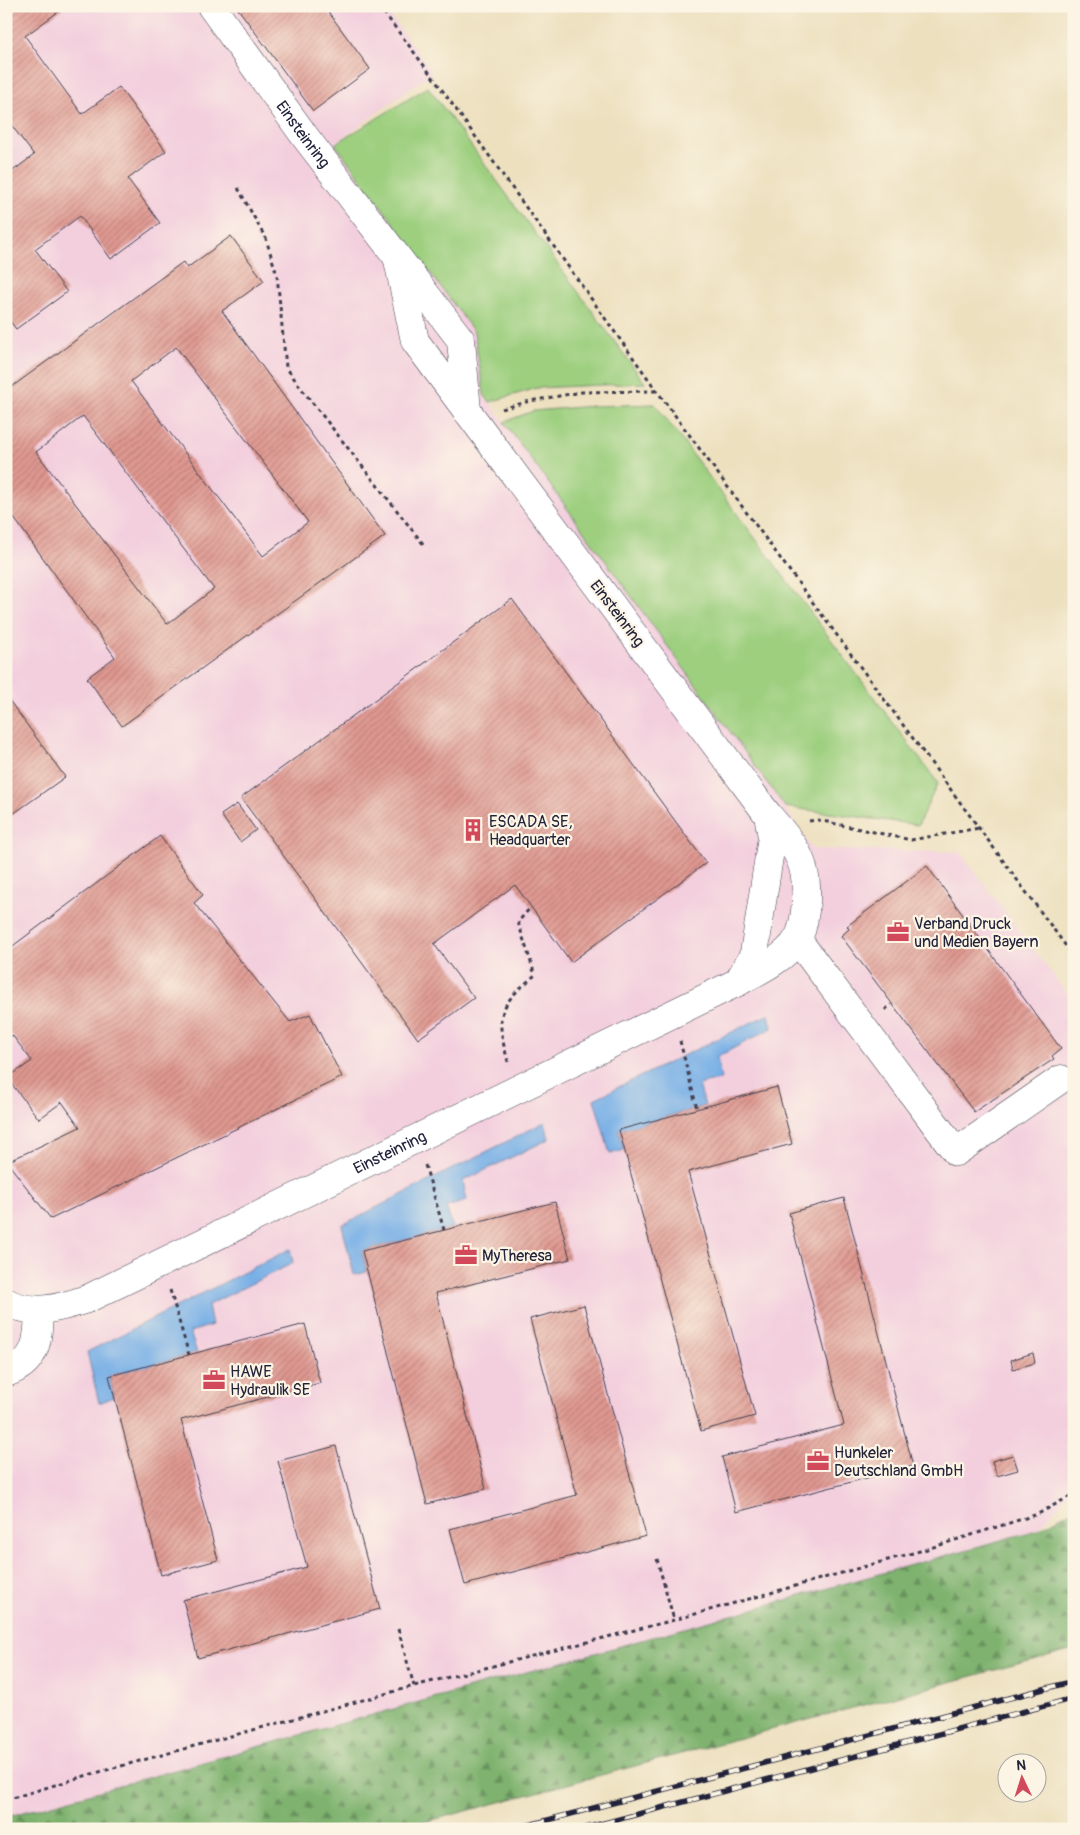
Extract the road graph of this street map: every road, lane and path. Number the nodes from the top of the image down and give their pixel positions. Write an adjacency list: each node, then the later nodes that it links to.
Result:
1 (211, 6): 4 (street, Einsteinring)
2 (379, 6): 5 (path)
3 (238, 188): 7 (path)
4 (398, 260): 6 (street, Einsteinring); 6 (street, Einsteinring)
5 (657, 391): 6 (path); 9 (path)
6 (470, 414): 8 (street, Einsteinring)
7 (424, 546)
8 (772, 819): 9 (path); 11 (street, Einsteinring); 13 (street, Einsteinring)
9 (979, 828): 12 (path)
10 (531, 907): 15 (path)
11 (797, 939): 13 (street, Einsteinring); 16 (street)
12 (1074, 957)
13 (738, 982): 22 (street, Einsteinring)
14 (679, 1038): 17 (path)
15 (509, 1065)
16 (1061, 1079)
17 (697, 1109)
18 (425, 1164): 19 (path)
19 (444, 1230)
20 (170, 1290): 23 (path)
21 (6, 1302): 22 (street, Einsteinring)
22 (39, 1311): 24 (street)
23 (189, 1355)
24 (6, 1373)
25 (1074, 1494): 27 (path)
26 (657, 1559): 27 (path)
27 (674, 1620): 29 (path)
28 (398, 1629): 29 (path)
29 (414, 1686): 30 (path)
30 (6, 1800)

